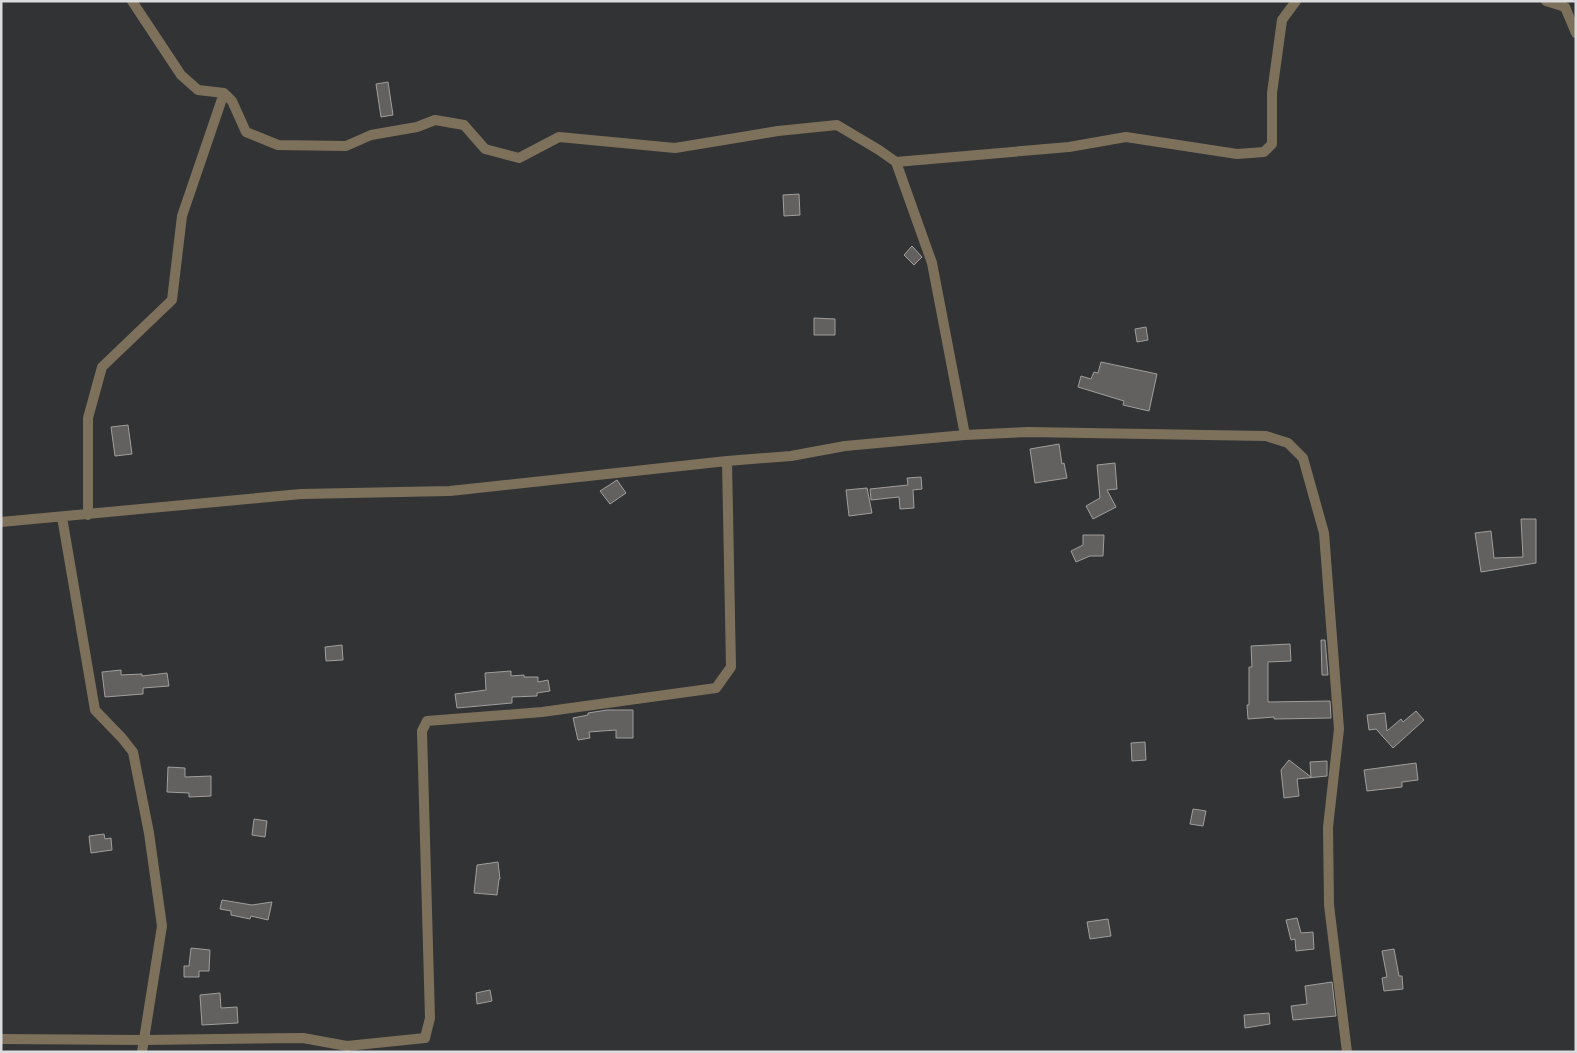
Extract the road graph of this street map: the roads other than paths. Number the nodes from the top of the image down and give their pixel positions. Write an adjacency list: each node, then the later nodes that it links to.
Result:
1 (132, 1): 5 (street)
2 (1296, 1): 6 (street)
3 (1546, 1): 4 (street)
4 (1576, 33)
5 (224, 93): 6 (street); 9 (street)
6 (896, 162): 7 (street)
7 (965, 435): 8 (street); 15 (street)
8 (727, 461): 9 (street); 13 (street)
9 (88, 515): 10 (street)
10 (62, 517): 11 (street); 13 (street)
11 (1, 522)
12 (1, 1039): 13 (street)
13 (145, 1040): 14 (street)
14 (142, 1052)
15 (1347, 1052)

